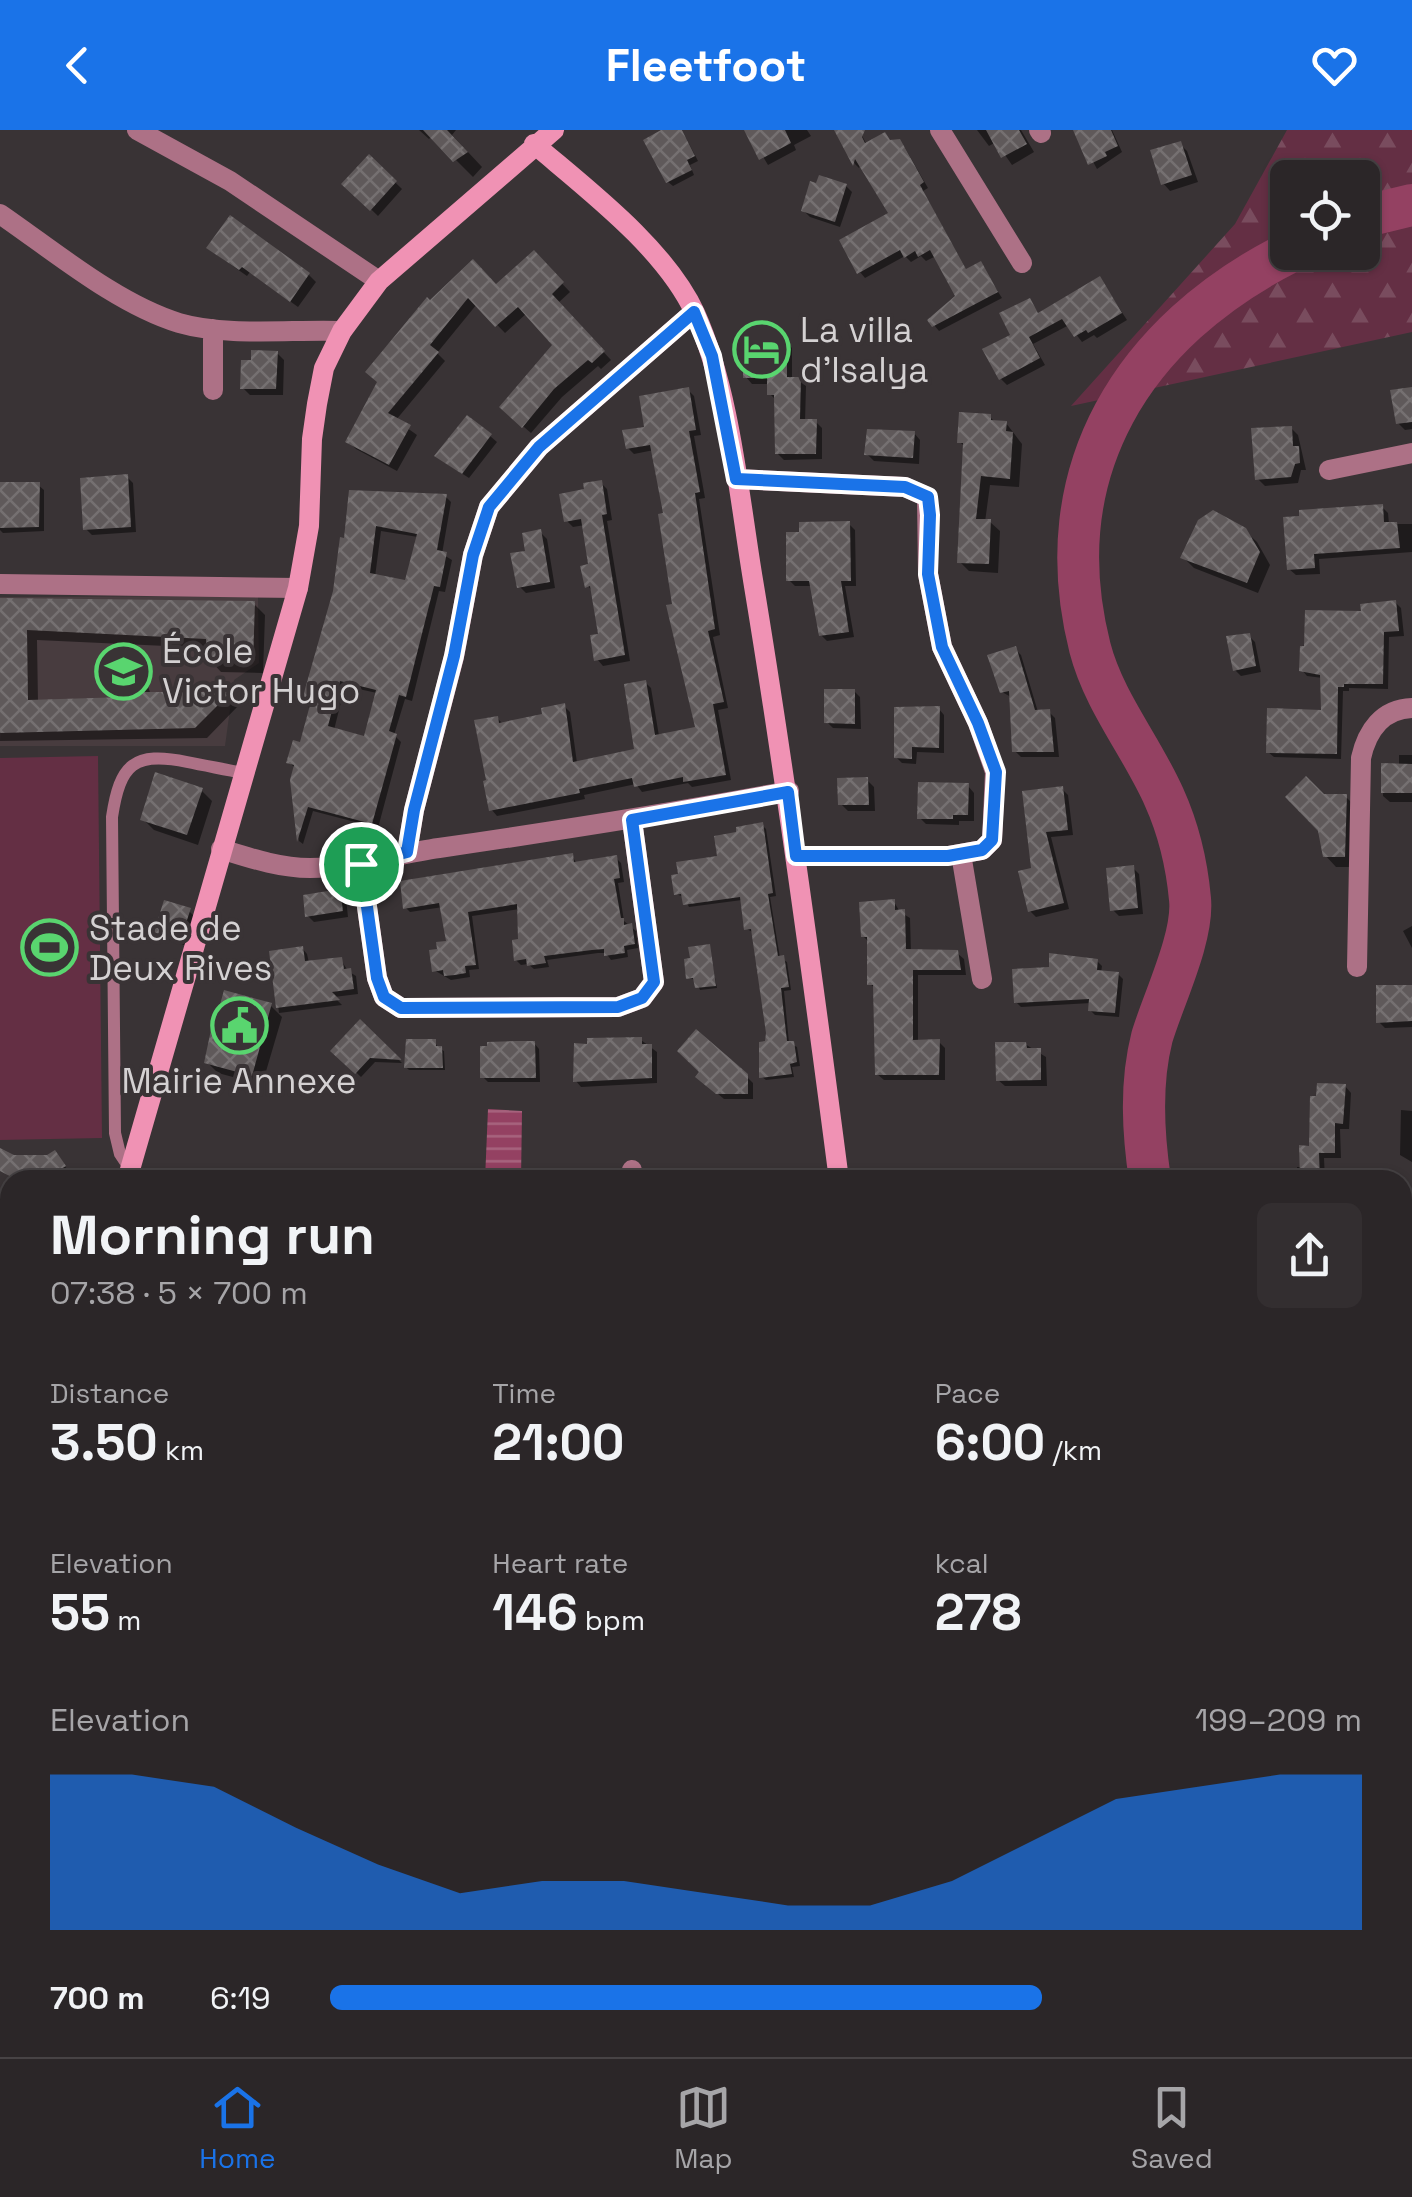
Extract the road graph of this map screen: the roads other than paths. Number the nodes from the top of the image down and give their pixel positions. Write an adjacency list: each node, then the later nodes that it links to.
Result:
1 (138, 130): 7 (street)
2 (554, 130): 4 (street)
3 (940, 130): 6 (street)
4 (534, 144): 7 (street); 8 (street)
5 (0, 214): 9 (street)
6 (1022, 262)
7 (379, 281): 10 (street)
8 (694, 312): 14 (street); 22 (street)
9 (213, 328): 10 (street); 11 (street)
10 (342, 331): 16 (street)
11 (213, 390)
12 (1412, 453): 13 (street)
13 (1329, 470)
14 (736, 479): 19 (street); 23 (street)
15 (0, 584): 16 (street)
16 (298, 588): 18 (street)
17 (1412, 708): 26 (street)
18 (243, 773): 21 (street); 28 (lane)
19 (788, 792): 20 (street); 24 (street)
20 (632, 820): 22 (street); 25 (street)
21 (221, 849): 25 (street); 29 (street)
22 (407, 852): 25 (street)
23 (960, 854): 24 (street); 27 (street)
24 (796, 856): 30 (street)
25 (361, 864)
26 (1357, 968)
27 (982, 979)
28 (126, 1170)
29 (129, 1170)
30 (839, 1170)

